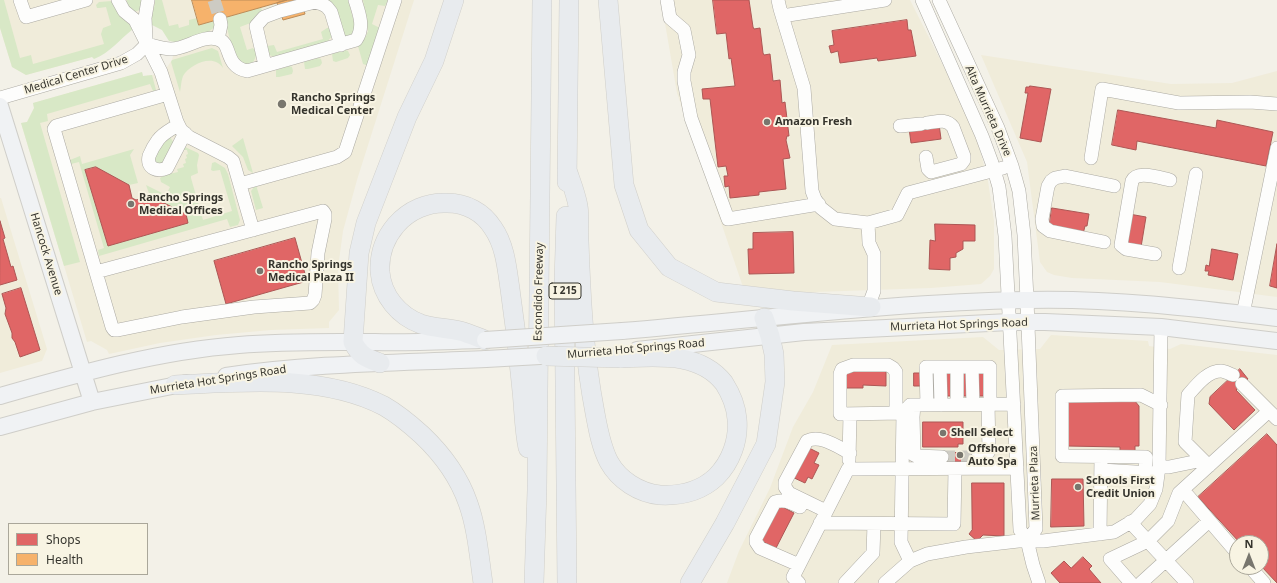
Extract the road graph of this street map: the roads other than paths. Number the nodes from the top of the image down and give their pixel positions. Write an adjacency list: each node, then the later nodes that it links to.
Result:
1 (20, 0): 2 (street)
2 (86, 0)
3 (118, 0): 19 (street)
4 (148, 0): 19 (street)
5 (355, 0): 20 (street)
6 (395, 0): 35 (street)
7 (454, 0): 57 (highway)
8 (542, 0): 89 (highway, Escondido Freeway / I 215)
9 (569, 0): 31 (highway, I 215)
10 (608, 0): 47 (highway)
11 (666, 0): 38 (street)
12 (778, 0): 16 (street)
13 (885, 0): 16 (street)
14 (922, 0): 32 (street, Alta Murrieta Drive)
15 (939, 0): 30 (street, Alta Murrieta Drive)
16 (782, 16): 38 (street)
17 (220, 19): 18 (street)
18 (218, 39): 19 (street); 21 (street)
19 (147, 44): 22 (street); 23 (street, Medical Center Drive)
20 (341, 45): 21 (street); 21 (street)
21 (265, 66)
22 (168, 94): 35 (street); 44 (street)
23 (0, 98)
24 (1277, 104): 29 (street)
25 (0, 106): 64 (main road, Hancock Avenue)
26 (900, 126): 28 (street)
27 (1277, 148): 37 (street)
28 (926, 157)
29 (1091, 158)
30 (1012, 166): 32 (street); 46 (street, Alta Murrieta Drive)
31 (567, 170): 58 (highway); 107 (highway, I 215)
32 (994, 170): 39 (street); 45 (street, Alta Murrieta Drive)
33 (1196, 174): 43 (street)
34 (1170, 180): 42 (street)
35 (240, 184): 40 (street)
36 (1114, 186): 41 (street)
37 (1273, 188): 48 (street)
38 (819, 204): 39 (street)
39 (868, 223): 47 (street)
40 (253, 230): 44 (street); 44 (street)
41 (1104, 242)
42 (1155, 254)
43 (1179, 268)
44 (96, 272)
45 (1008, 300): 46 (main road, Murrieta Hot Springs Road); 47 (main road, Murrieta Hot Springs Road); 51 (street, Alta Murrieta Drive)
46 (1027, 300): 48 (main road, Murrieta Hot Springs Road); 52 (street, Alta Murrieta Drive)
47 (871, 303): 49 (main road, Murrieta Hot Springs Road)
48 (1243, 314): 50 (main road, Murrieta Hot Springs Road)
49 (764, 318): 54 (highway); 55 (main road, Murrieta Hot Springs Road, bridge)
50 (1277, 318)
51 (1010, 322): 52 (main road, Murrieta Hot Springs Road); 54 (main road, Murrieta Hot Springs Road); 72 (street, Murrieta Plaza)
52 (1028, 322): 53 (main road, Murrieta Hot Springs Road); 97 (street, Murrieta Plaza)
53 (1161, 327): 56 (main road, Murrieta Hot Springs Road); 74 (street)
54 (770, 336): 58 (main road, Murrieta Hot Springs Road); 108 (highway)
55 (486, 340): 57 (main road, Murrieta Hot Springs Road); 89 (highway)
56 (1277, 341)
57 (353, 342): 60 (highway); 64 (main road, Murrieta Hot Springs Road)
58 (620, 354): 59 (highway, bridge)
59 (546, 356): 60 (main road, Murrieta Hot Springs Road, bridge)
60 (380, 363): 65 (main road, Murrieta Hot Springs Road)
61 (957, 367): 62 (street); 63 (street); 69 (street)
62 (972, 367): 70 (street); 71 (street)
63 (940, 368): 68 (street); 73 (street)
64 (82, 373): 66 (main road, Murrieta Hot Springs Road); 67 (main road, Hancock Avenue)
65 (175, 385): 67 (main road, Murrieta Hot Springs Road); 105 (highway)
66 (0, 396)
67 (92, 402): 78 (main road, Murrieta Hot Springs Road)
68 (941, 404): 69 (street); 73 (street)
69 (957, 404): 70 (street)
70 (973, 404): 71 (street)
71 (989, 404): 72 (street); 81 (street)
72 (1014, 404): 84 (street, Murrieta Plaza)
73 (920, 405): 75 (street); 80 (street)
74 (1161, 405): 82 (street); 88 (street)
75 (900, 413): 76 (street); 76 (street); 86 (street)
76 (845, 414): 79 (street)
77 (1273, 415): 83 (street); 83 (street)
78 (0, 427)
79 (850, 453): 85 (street); 91 (street)
80 (942, 457)
81 (978, 457)
82 (1101, 463): 88 (street); 96 (street)
83 (1206, 463): 88 (street); 90 (street)
84 (1017, 468): 87 (street); 97 (street, Murrieta Plaza)
85 (848, 469): 86 (street); 91 (street)
86 (903, 469): 87 (street); 95 (street)
87 (955, 469): 95 (street)
88 (1154, 471): 93 (street)
89 (537, 490): 106 (highway, Escondido Freeway / I 215)
90 (1183, 490): 92 (street); 98 (street)
91 (823, 517): 94 (street); 102 (street); 102 (street)
92 (1209, 521): 99 (street); 100 (street)
93 (1130, 522): 96 (street); 98 (street)
94 (874, 524): 95 (street); 109 (street)
95 (901, 524): 101 (street)
96 (1100, 534): 97 (street)
97 (1027, 540): 101 (street); 111 (street)
98 (1148, 541): 100 (street); 112 (street)
99 (1229, 545)
100 (1165, 560): 113 (street); 114 (street)
101 (910, 561): 110 (street)
102 (799, 565): 104 (street)
103 (1257, 575): 115 (street)
104 (793, 581)
105 (483, 583)
106 (534, 583)
107 (567, 583)
108 (690, 583)
109 (845, 583)
110 (885, 583)
111 (1039, 583)
112 (1131, 583)
113 (1141, 583)
114 (1187, 583)
115 (1264, 583)

